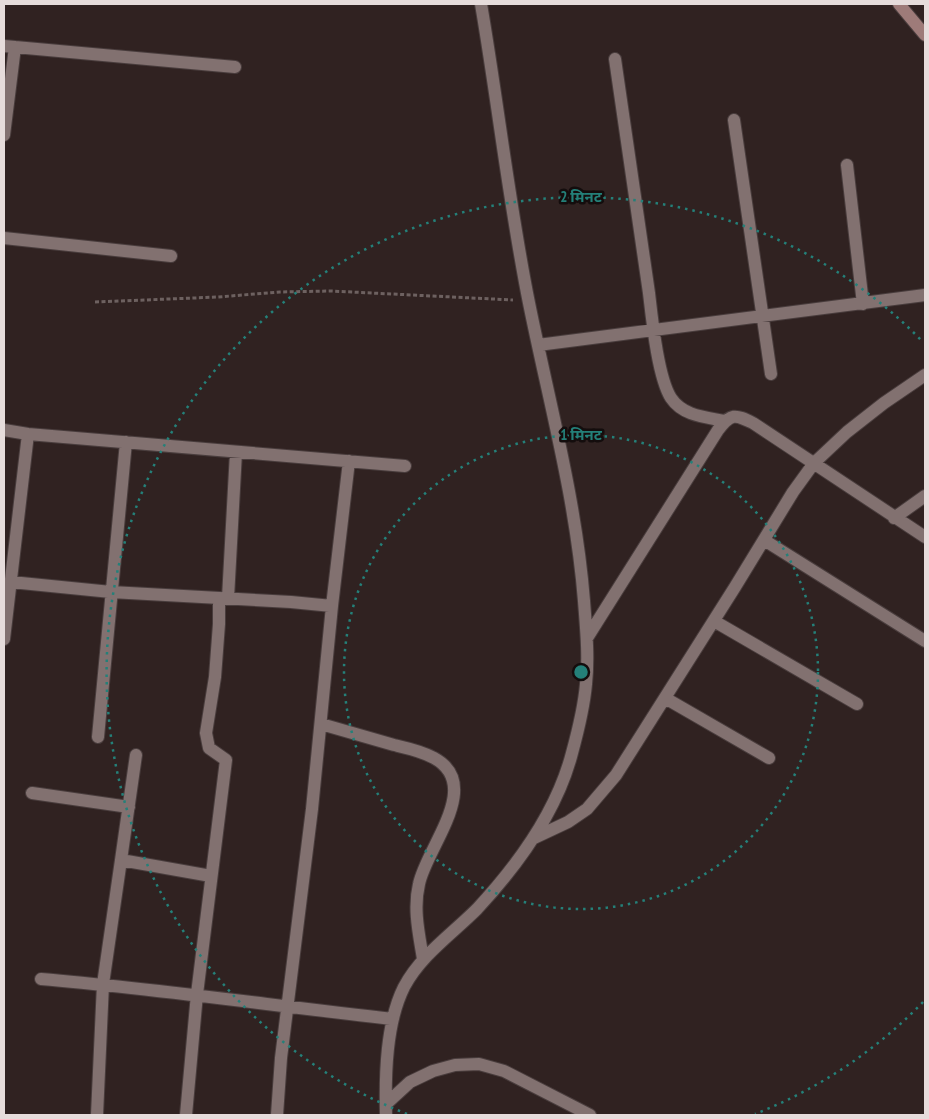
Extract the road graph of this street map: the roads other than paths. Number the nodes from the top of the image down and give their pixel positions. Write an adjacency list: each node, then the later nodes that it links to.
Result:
1 (482, 4): 16 (street)
2 (899, 4): 3 (street)
3 (925, 35)
4 (10, 47): 6 (street); 8 (street)
5 (615, 59): 15 (street)
6 (235, 67)
7 (734, 120): 14 (street)
8 (4, 135)
9 (847, 165): 13 (street)
10 (4, 238): 11 (street)
11 (171, 256)
12 (925, 294): 13 (street)
13 (863, 304): 14 (street)
14 (763, 316): 15 (street); 17 (street)
15 (654, 330): 16 (street); 19 (street)
16 (538, 345): 36 (street)
17 (771, 374)
18 (925, 375): 25 (street)
19 (725, 421): 25 (street); 36 (street)
20 (4, 430): 21 (street)
21 (28, 434): 22 (street); 31 (street)
22 (126, 442): 23 (street); 32 (street)
23 (236, 452): 24 (street); 33 (street)
24 (349, 461): 26 (street); 34 (street)
25 (814, 463): 28 (street); 30 (street)
26 (405, 466)
27 (925, 496): 28 (street)
28 (894, 518): 29 (street)
29 (925, 537)
30 (764, 540): 35 (street); 38 (street)
31 (11, 582): 32 (street); 37 (street)
32 (111, 592): 33 (street); 42 (street)
33 (224, 598): 34 (street); 49 (street)
34 (332, 606): 41 (street)
35 (714, 621): 39 (street); 40 (street)
36 (587, 638): 47 (street)
37 (4, 639)
38 (925, 641)
39 (665, 698): 44 (street); 47 (street)
40 (857, 704)
41 (320, 724): 50 (street); 54 (street)
42 (98, 737)
43 (136, 755): 46 (street)
44 (768, 758)
45 (32, 793): 46 (street)
46 (129, 807): 48 (street)
47 (534, 838): 50 (street)
48 (121, 860): 49 (street); 52 (street)
49 (212, 876): 53 (street)
50 (423, 959): 55 (street)
51 (41, 979): 52 (street)
52 (103, 984): 53 (street); 58 (street)
53 (197, 994): 54 (street); 59 (street)
54 (287, 1007): 55 (street); 60 (street)
55 (393, 1019): 56 (street)
56 (386, 1109): 57 (street)
57 (586, 1114)
58 (96, 1115)
59 (186, 1115)
60 (277, 1115)

